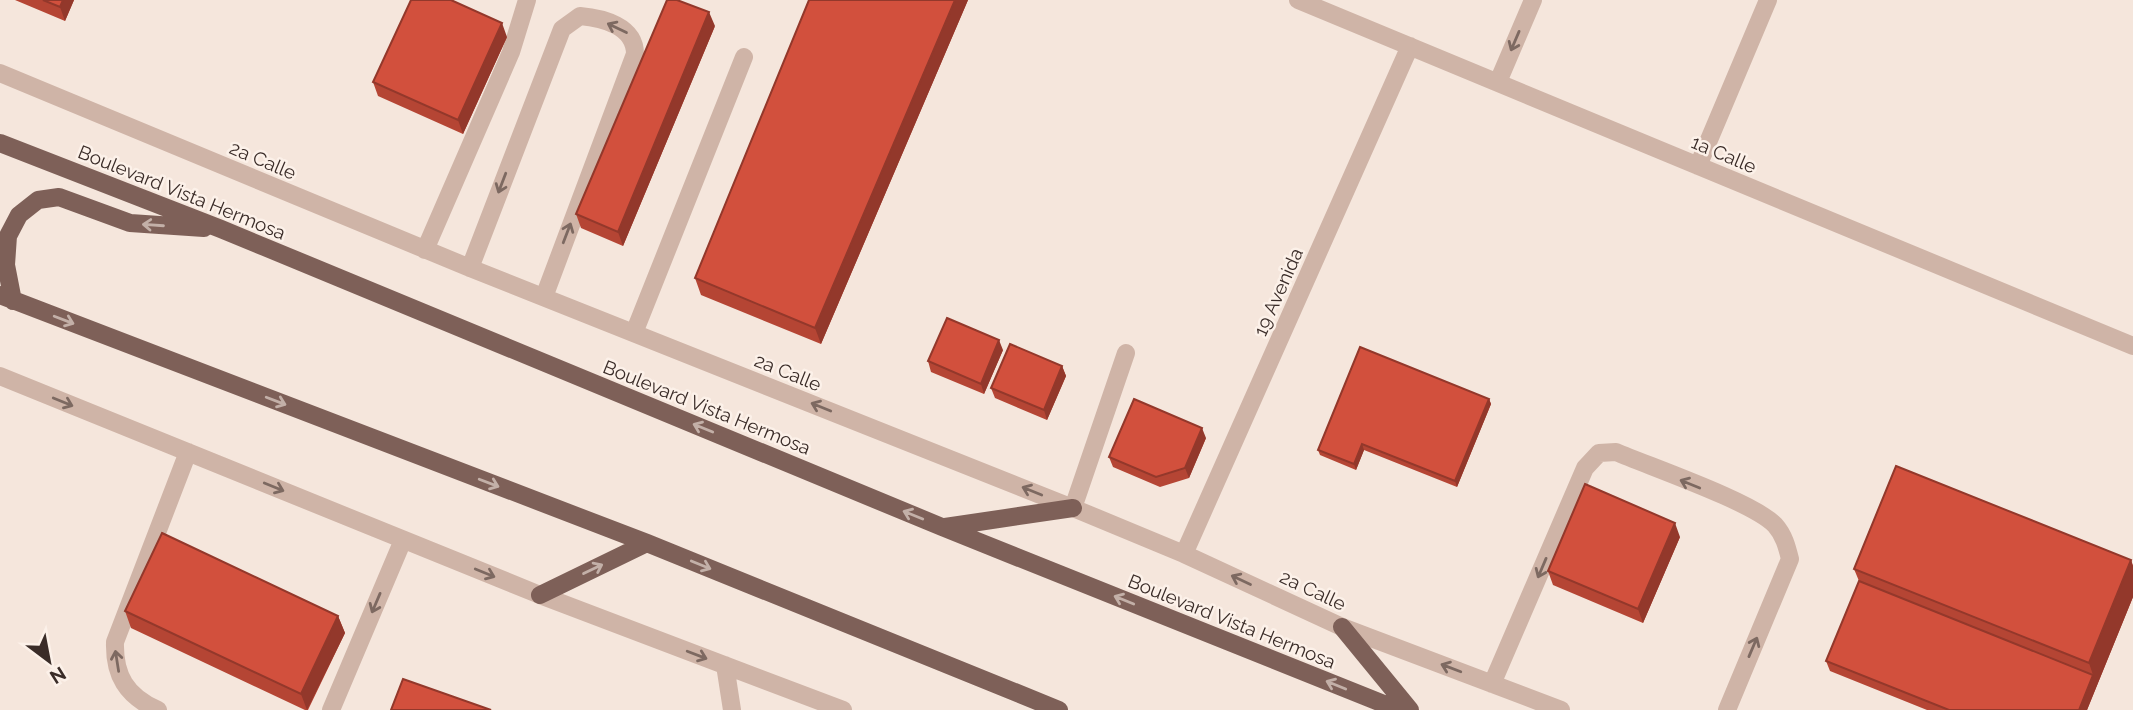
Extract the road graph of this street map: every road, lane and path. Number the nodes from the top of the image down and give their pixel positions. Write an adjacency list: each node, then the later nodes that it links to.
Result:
1 (527, 0): 12 (street)
2 (1533, 0): 8 (street, one-way to 8)
3 (1768, 0): 10 (street)
4 (1309, 2): 5 (street, 1a Calle)
5 (1410, 46): 8 (street, 1a Calle); 25 (street, 19 Avenida)
6 (744, 57): 16 (street)
7 (0, 73): 12 (street, 2a Calle)
8 (1498, 82): 10 (street, 1a Calle)
9 (0, 143): 11 (main road, Boulevard Vista Hermosa)
10 (1698, 166): 17 (street, 1a Calle)
11 (222, 229): 14 (main road, one-way to 14); 22 (main road, Boulevard Vista Hermosa, one-way to 11)
12 (425, 250): 13 (street, 2a Calle)
13 (470, 268): 15 (street, 2a Calle); 15 (street, one-way to 13)
14 (7, 298): 24 (main road, one-way to 24)
15 (544, 298): 16 (street, 2a Calle)
16 (634, 333): 21 (street, 2a Calle, one-way to 16)
17 (2133, 346)
18 (1126, 353): 21 (street)
19 (0, 376): 20 (street, one-way to 20)
20 (188, 452): 23 (street, one-way to 23); 30 (street, one-way to 20)
21 (1073, 508): 22 (main road); 25 (street, 2a Calle)
22 (942, 527): 35 (main road, Boulevard Vista Hermosa, one-way to 22)
23 (403, 540): 26 (street, one-way to 26); 31 (street, one-way to 31)
24 (647, 543): 26 (main road, one-way to 24); 34 (main road, one-way to 34)
25 (1184, 554): 27 (street, 2a Calle, one-way to 25)
26 (540, 595): 28 (street, one-way to 28)
27 (1342, 627): 29 (street, 2a Calle, one-way to 27); 36 (main road)
28 (725, 666): 32 (street); 33 (street)
29 (1492, 684): 37 (street, 2a Calle); 38 (street, one-way to 29)
30 (158, 710)
31 (331, 710)
32 (732, 710)
33 (843, 710)
34 (1059, 710)
35 (1399, 710)
36 (1410, 710)
37 (1561, 710)
38 (1727, 710)

